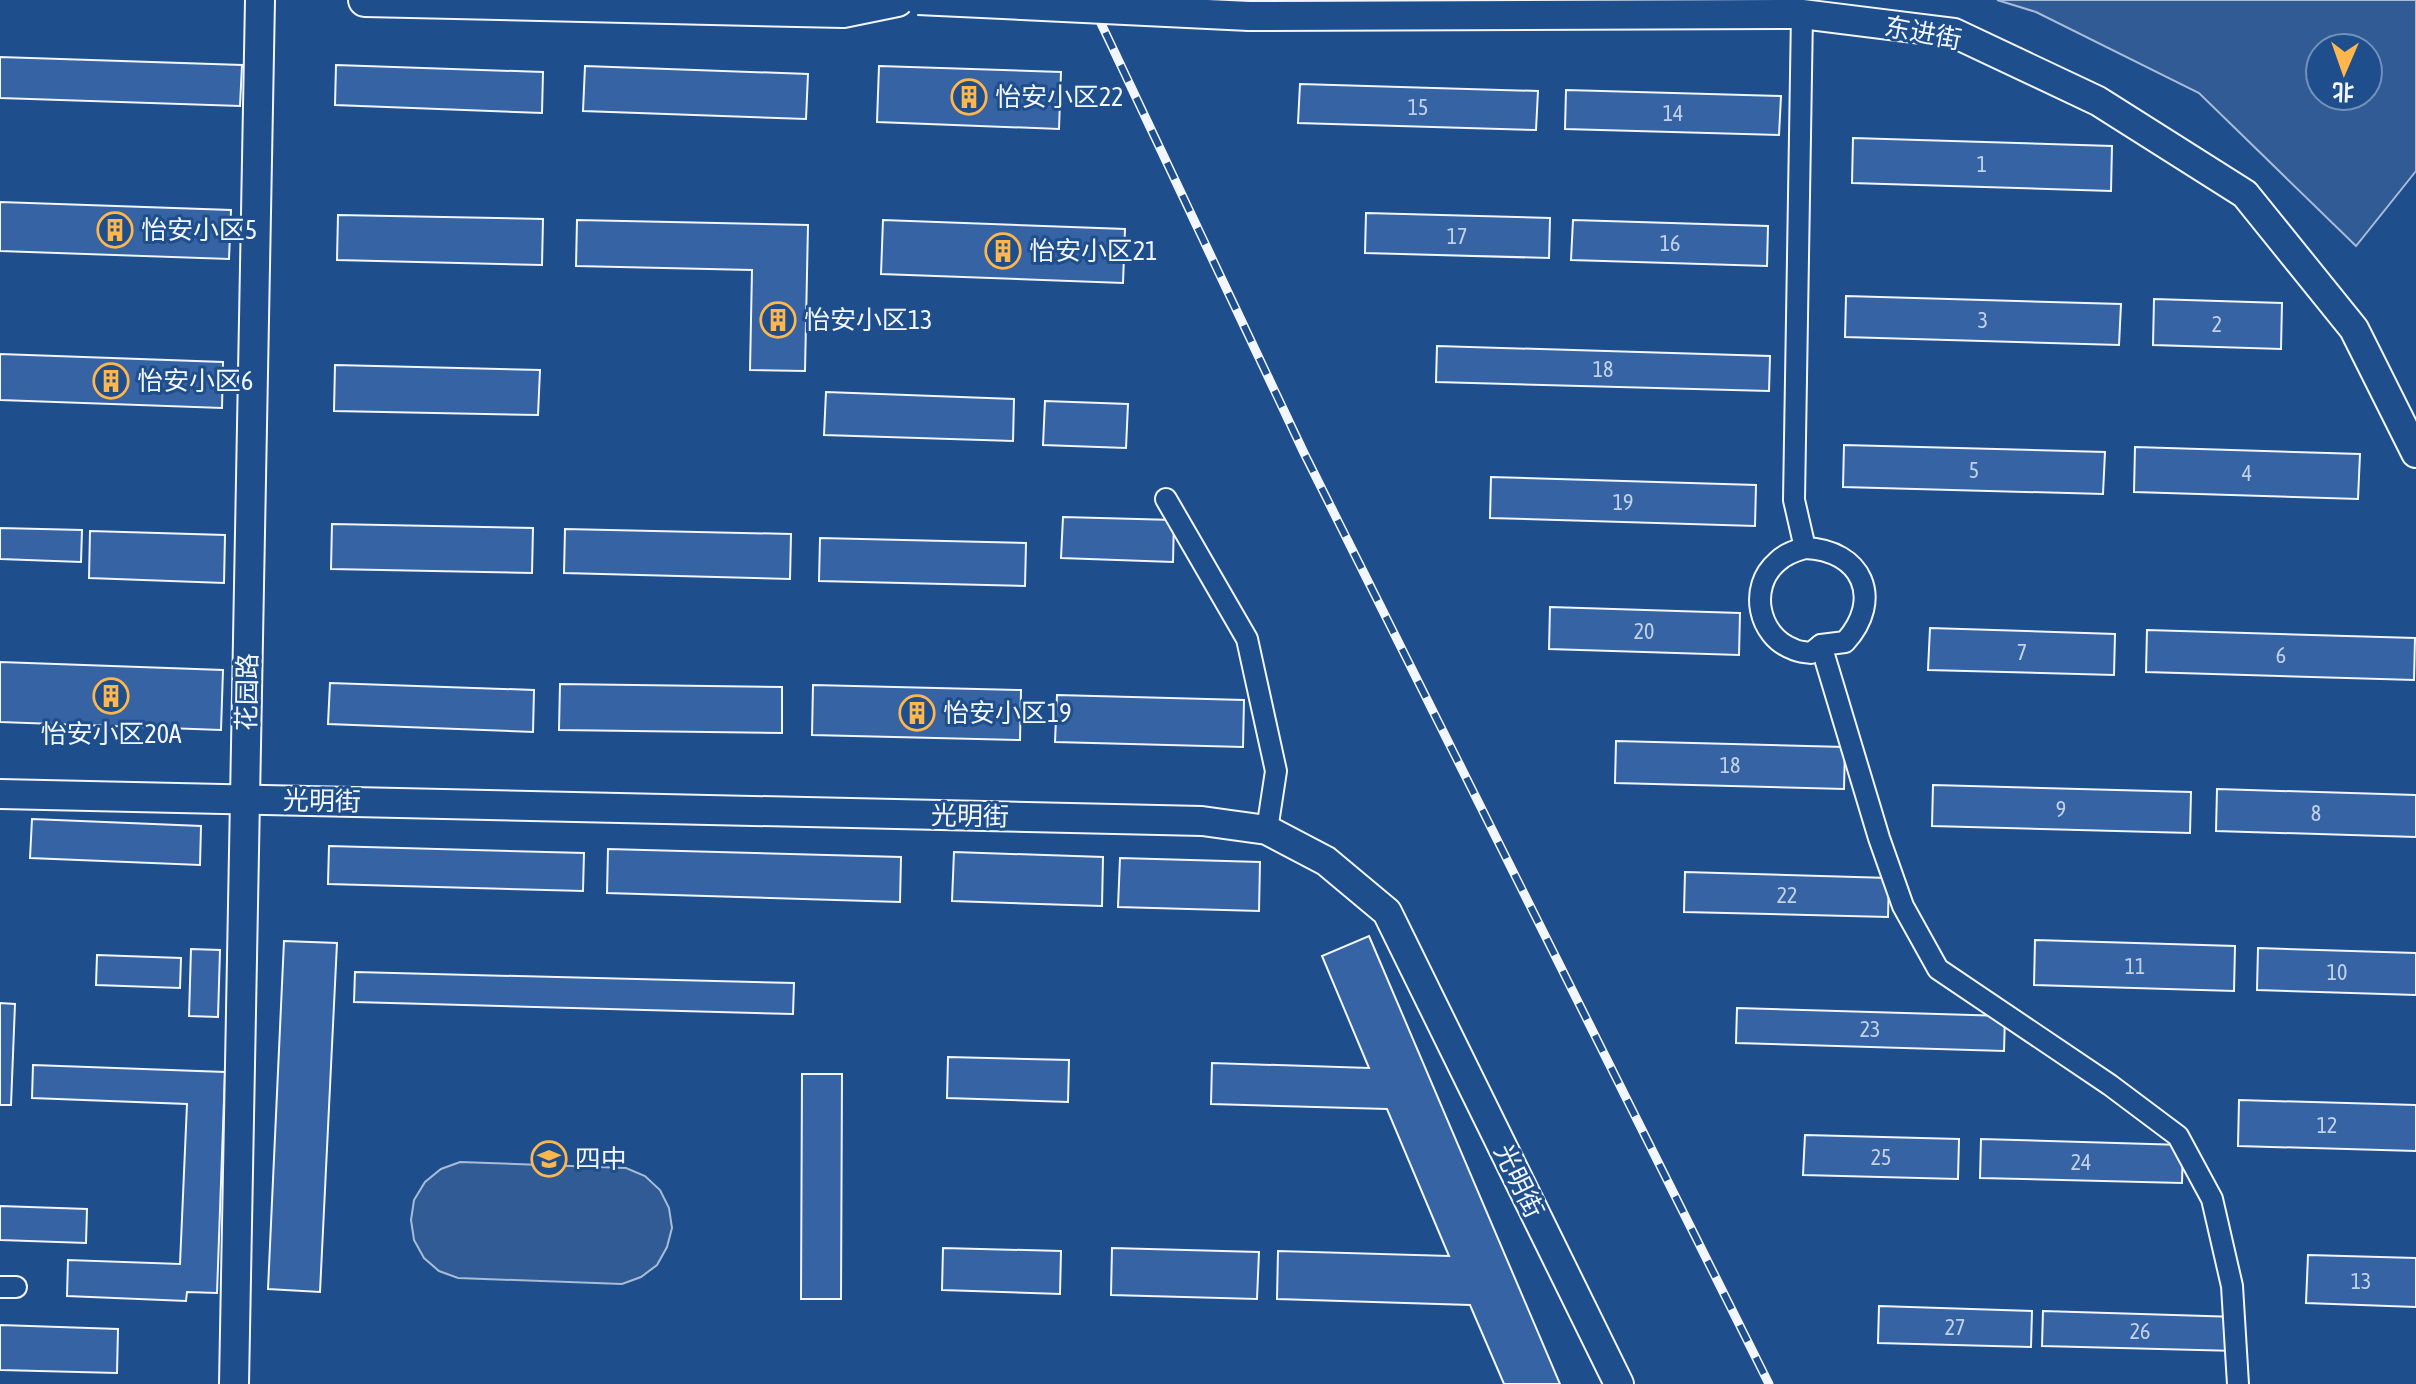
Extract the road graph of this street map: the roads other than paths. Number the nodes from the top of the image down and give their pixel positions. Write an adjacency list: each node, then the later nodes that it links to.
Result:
1 (260, 0): 12 (main road, 花园路)
2 (365, 0): 3 (main road)
3 (897, 0)
4 (918, 0): 5 (main road, 东进街, bridge)
5 (1549, 7): 6 (main road, 东进街)
6 (1802, 14): 7 (main road, 东进街); 9 (street)
7 (2416, 453)
8 (1166, 499): 13 (street)
9 (1805, 548): 10 (street); 10 (street)
10 (1821, 645): 16 (street)
11 (0, 794): 12 (main road, 光明街)
12 (244, 799): 13 (main road, 光明街); 14 (main road, 花园路)
13 (1267, 830): 15 (main road, 光明街)
14 (234, 1384)
15 (1619, 1384)
16 (2238, 1384)

